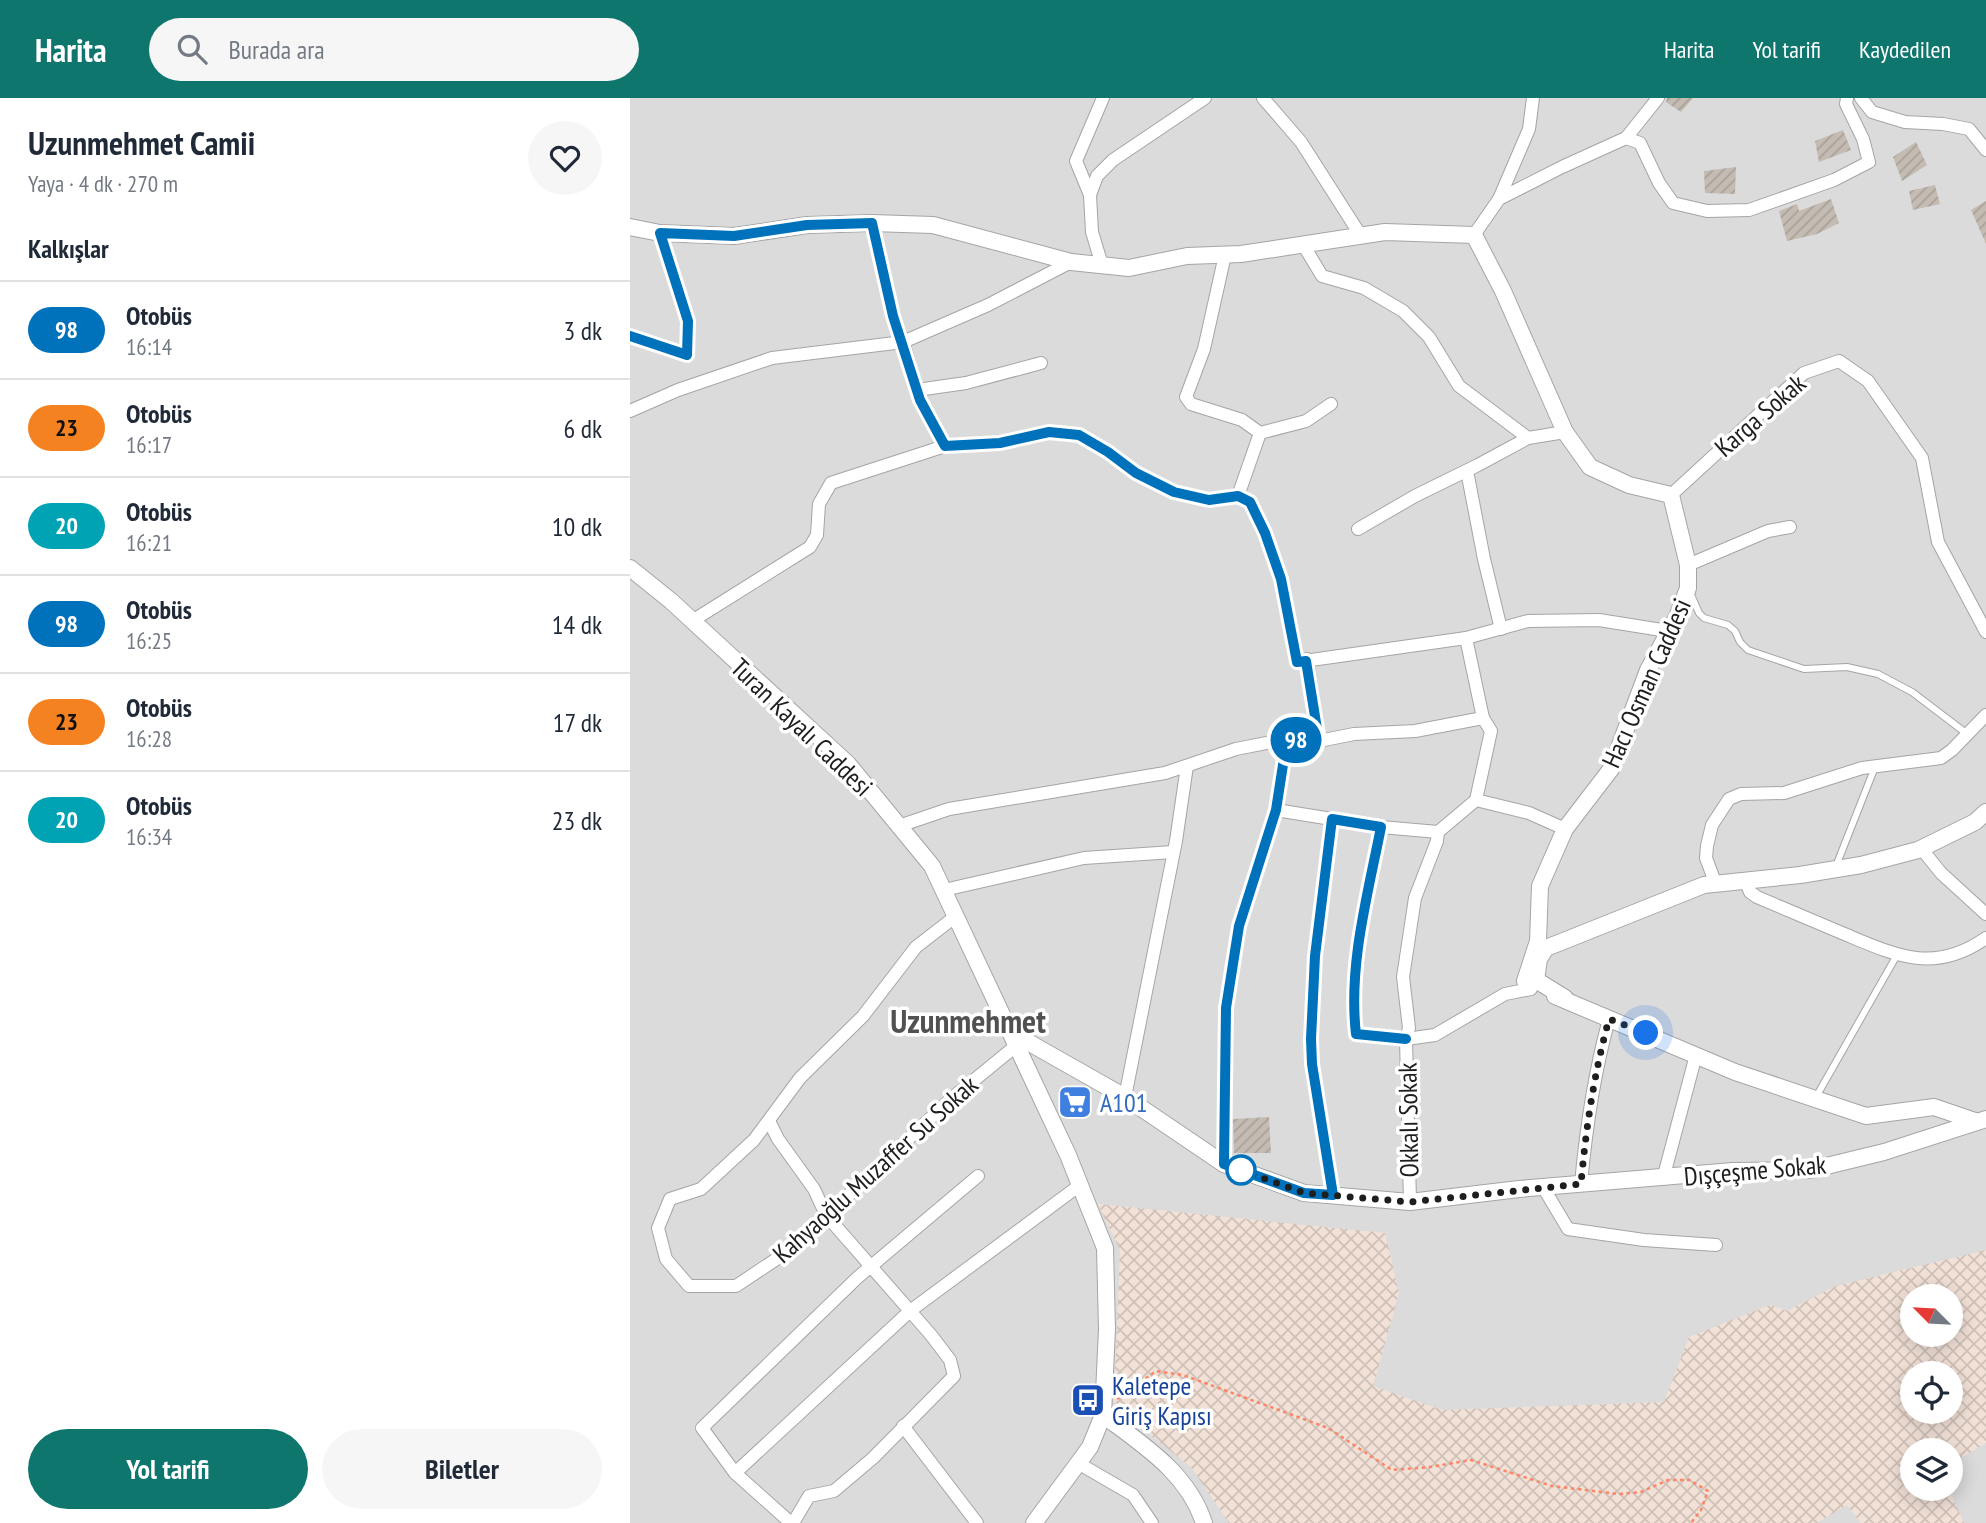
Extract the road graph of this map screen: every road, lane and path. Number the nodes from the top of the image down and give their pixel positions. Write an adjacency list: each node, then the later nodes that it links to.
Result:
1 (1103, 98): 10 (street)
2 (1206, 98): 10 (street)
3 (1263, 98): 16 (street)
4 (1533, 98): 11 (street)
5 (1658, 98): 8 (street)
6 (1847, 98): 8 (street)
7 (1861, 98): 9 (street)
8 (1626, 138): 11 (street)
9 (1986, 150)
10 (1090, 195): 20 (street)
11 (1499, 199): 15 (street)
12 (872, 223): 14 (street); 19 (street); 22 (street)
13 (630, 227): 14 (street)
14 (660, 233): 21 (street)
15 (1474, 235): 16 (street); 27 (street)
16 (1362, 236): 17 (street)
17 (1304, 246): 18 (street); 29 (street)
18 (1225, 255): 20 (street); 28 (street)
19 (1072, 262): 20 (street); 22 (street)
20 (1102, 265)
21 (630, 336)
22 (903, 342): 24 (street); 26 (street)
23 (1041, 363): 24 (street)
24 (917, 390): 30 (street)
25 (1331, 404): 28 (street)
26 (630, 411)
27 (1565, 432): 29 (street); 32 (street)
28 (1260, 433): 33 (street)
29 (1528, 438): 31 (street)
30 (945, 446): 33 (street); 39 (street)
31 (1467, 471): 35 (street); 40 (street)
32 (1671, 495): 36 (street, Hacı Osman Caddesi); 42 (street, Karga Sokak)
33 (1238, 496): 44 (street)
34 (1790, 527): 36 (street)
35 (1358, 528)
36 (1688, 565): 38 (street, Hacı Osman Caddesi)
37 (630, 568): 39 (street, Turan Kayalı Caddesi)
38 (1688, 588): 41 (street, Hacı Osman Caddesi); 47 (lane)
39 (692, 621): 56 (street, Turan Kayalı Caddesi)
40 (1501, 629): 41 (street); 43 (street)
41 (1668, 631): 58 (street, Hacı Osman Caddesi)
42 (1986, 632)
43 (1466, 638): 44 (street); 46 (street)
44 (1307, 660): 49 (street)
45 (1986, 715): 47 (street)
46 (1483, 718): 49 (street); 52 (street)
47 (1966, 733): 51 (street)
48 (1287, 739): 49 (street); 50 (street); 53 (street)
49 (1319, 741)
50 (1187, 766): 56 (street); 61 (street)
51 (1875, 767): 62 (lane); 64 (street)
52 (1476, 800): 58 (street); 59 (street)
53 (1276, 810): 55 (street); 80 (street)
54 (1986, 812): 60 (street)
55 (1332, 819): 57 (street); 86 (street)
56 (899, 826): 65 (street, Turan Kayalı Caddesi)
57 (1381, 827): 59 (street); 74 (street)
58 (1565, 829): 69 (street, Hacı Osman Caddesi)
59 (1438, 832): 74 (street)
60 (1921, 848): 62 (street); 66 (street)
61 (1173, 852): 65 (street); 76 (street)
62 (1837, 869): 63 (street)
63 (1745, 880): 64 (street); 70 (street)
64 (1714, 883): 69 (street)
65 (944, 890): 67 (street, Turan Kayalı Caddesi)
66 (1986, 914)
67 (956, 916): 73 (street, Turan Kayalı Caddesi); 79 (street, Kahyaoğlu Muzaffer Su Sokak)
68 (1986, 938): 70 (street)
69 (1542, 945): 71 (street, Hacı Osman Caddesi)
70 (1896, 956): 77 (lane)
71 (1531, 983): 72 (street); 74 (street)
72 (1609, 1019): 75 (street); 83 (street)
73 (1014, 1039): 76 (street, Dışçeşme Sokak); 84 (street, Turan Kayalı Caddesi); 88 (street, Kahyaoğlu Muzaffer Su Sokak)
74 (1406, 1039): 87 (street, Okkalı Sokak)
75 (1696, 1055): 77 (street); 82 (street)
76 (1125, 1097): 80 (street, Dışçeşme Sokak)
77 (1814, 1099): 78 (street)
78 (1980, 1120): 82 (street, Dışçeşme Sokak)
79 (769, 1121): 88 (street); 88 (street, Kahyaoğlu Muzaffer Su Sokak)
80 (1224, 1164): 86 (street, Dışçeşme Sokak)
81 (978, 1176): 90 (street)
82 (1663, 1178): 83 (street, Dışçeşme Sokak)
83 (1581, 1184): 85 (street, Dışçeşme Sokak)
84 (1080, 1185): 91 (street); 93 (street, Turan Kayalı Caddesi)
85 (1543, 1187): 87 (street, Dışçeşme Sokak); 89 (street)
86 (1333, 1195): 87 (street, Dışçeşme Sokak)
87 (1410, 1202)
88 (826, 1216): 90 (street)
89 (1716, 1245)
90 (870, 1267): 91 (street); 96 (street)
91 (910, 1311): 94 (street); 96 (street)
92 (1114, 1401): 102 (path)
93 (1103, 1415): 95 (street, Turan Kayalı Caddesi); 101 (street)
94 (903, 1426): 97 (street); 98 (street)
95 (1079, 1463): 99 (street, Turan Kayalı Caddesi); 100 (street)
96 (735, 1473): 97 (street)
97 (792, 1523)
98 (977, 1523)
99 (1034, 1523)
100 (1152, 1523)
101 (1204, 1523)
102 (1691, 1523)

